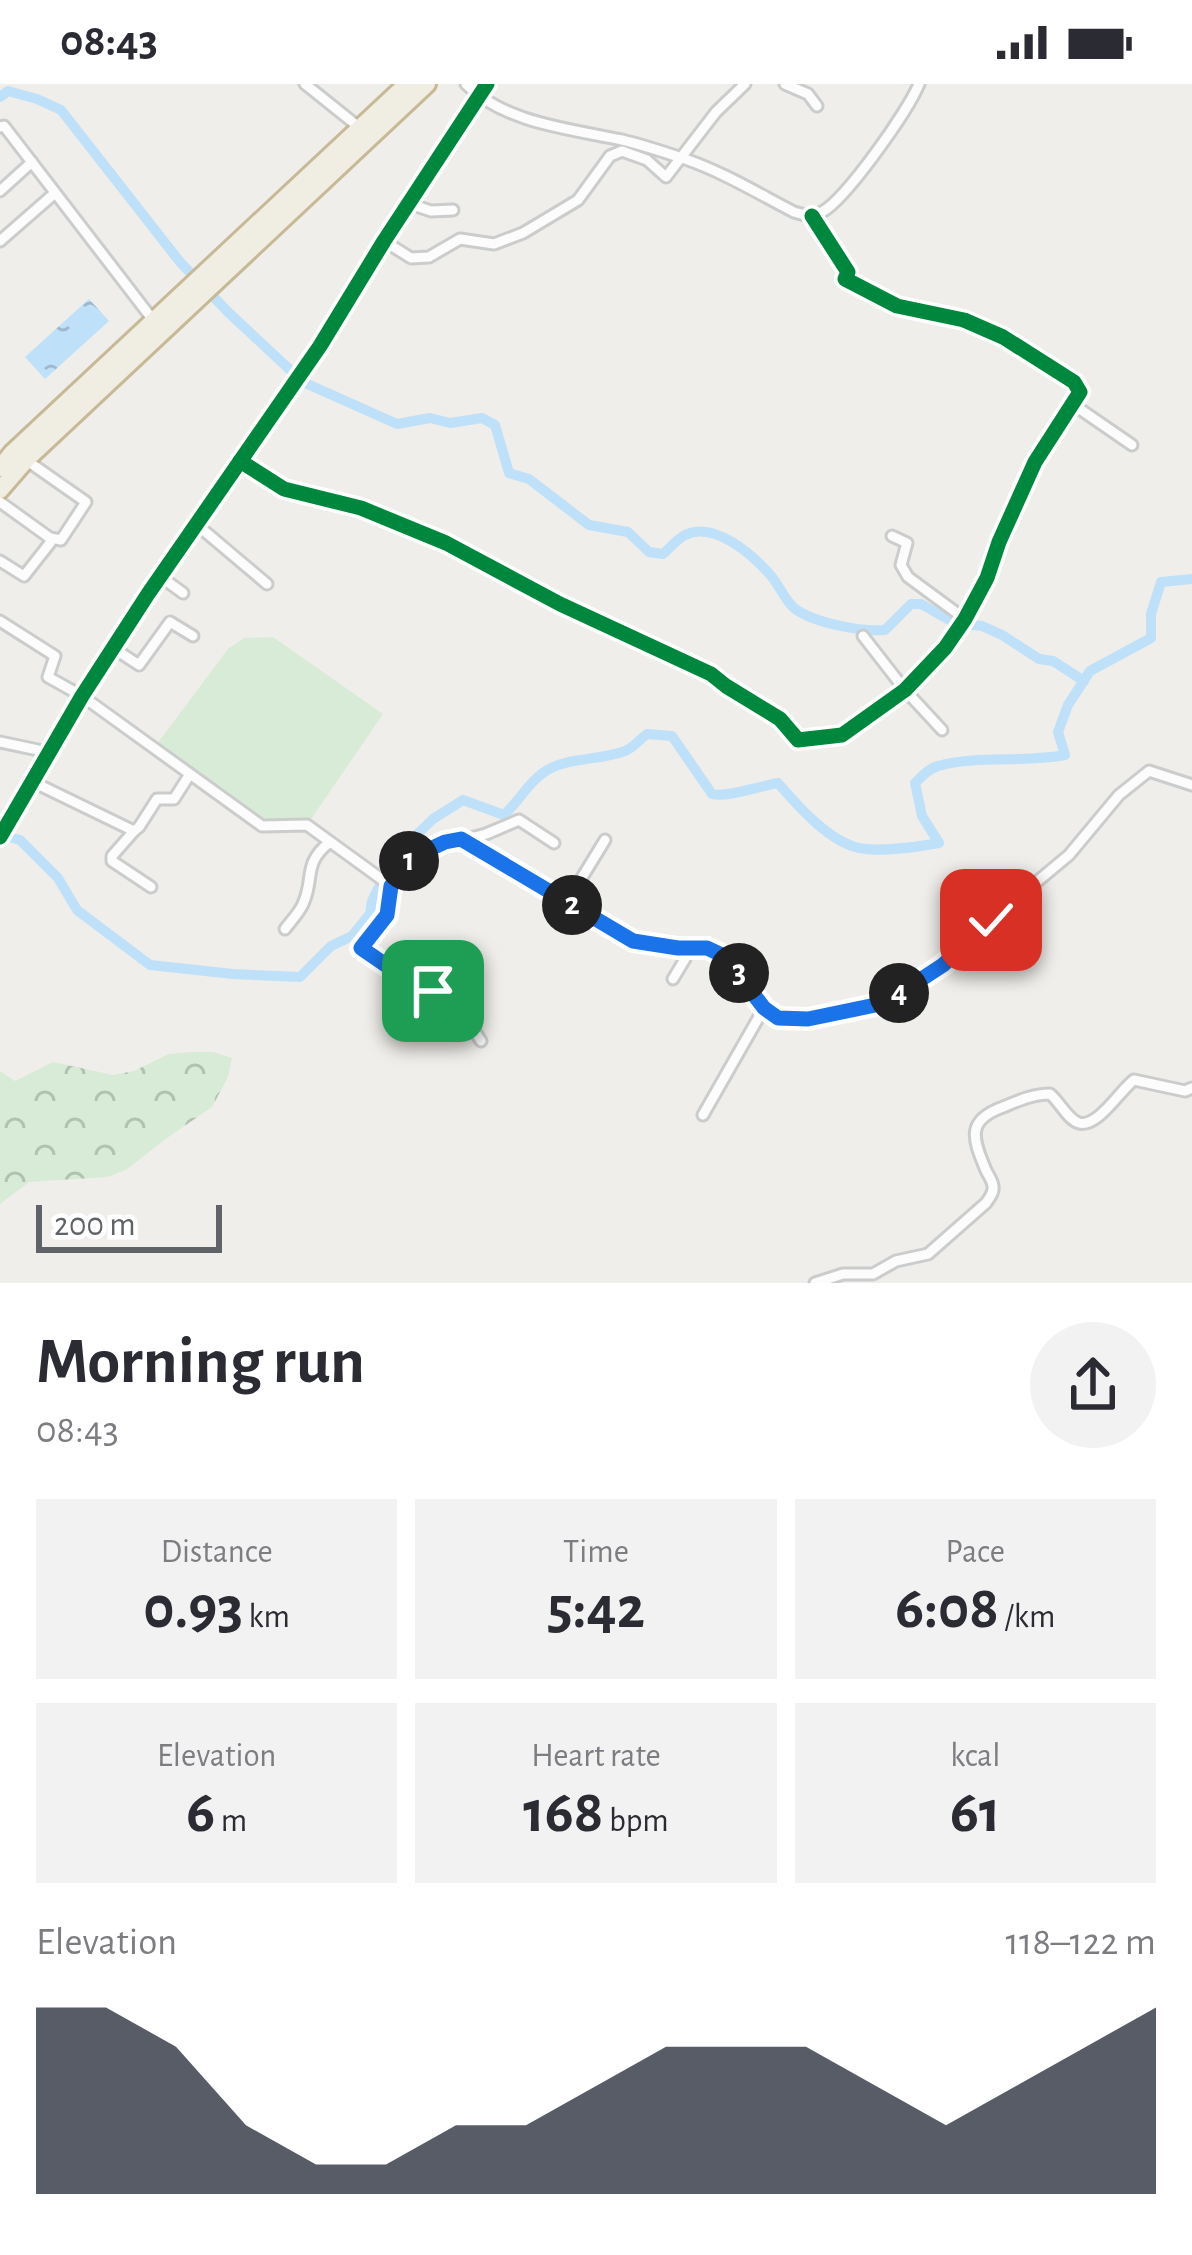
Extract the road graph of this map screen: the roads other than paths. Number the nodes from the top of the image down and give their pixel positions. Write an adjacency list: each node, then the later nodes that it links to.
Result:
1 (305, 84): 12 (street)
2 (407, 84): 12 (highway)
3 (427, 84): 22 (highway)
4 (466, 84): 9 (street)
5 (487, 84): 9 (street)
6 (745, 84): 13 (street)
7 (785, 84): 10 (street)
8 (919, 84): 19 (street)
9 (478, 96): 13 (street); 17 (street)
10 (817, 106)
11 (0, 127): 14 (street)
12 (360, 128): 22 (highway)
13 (680, 157): 19 (street); 21 (street)
14 (32, 162): 15 (street); 16 (street)
15 (0, 191)
16 (55, 193): 20 (street); 24 (street)
17 (410, 204): 18 (street); 21 (street)
18 (453, 210)
19 (812, 216): 25 (street)
20 (0, 241)
21 (384, 241): 28 (street)
22 (215, 272): 23 (highway)
23 (192, 294): 24 (highway); 27 (highway)
24 (153, 320): 29 (highway)
25 (1071, 403): 26 (street); 39 (street)
26 (1132, 445)
27 (26, 460): 30 (highway); 34 (street)
28 (240, 461): 32 (street); 44 (street)
29 (0, 468)
30 (0, 490)
31 (0, 502): 34 (street)
32 (196, 524): 36 (street); 37 (street)
33 (892, 536): 39 (street)
34 (50, 538): 35 (street)
35 (0, 562)
36 (161, 577): 38 (street); 43 (street)
37 (267, 584)
38 (183, 593)
39 (965, 619): 44 (street)
40 (0, 621): 45 (street)
41 (193, 636): 43 (street)
42 (862, 636): 44 (street)
43 (113, 648): 45 (street)
44 (905, 690): 46 (street)
45 (82, 696): 48 (street); 49 (street)
46 (942, 730)
47 (0, 742): 48 (street)
48 (49, 756): 50 (street)
49 (190, 774): 52 (street); 54 (street)
50 (33, 782): 54 (street); 55 (street)
51 (1192, 785): 66 (street)
52 (208, 786): 53 (street); 58 (street)
53 (198, 801)
54 (134, 831): 61 (street)
55 (0, 837)
56 (463, 840): 59 (street); 60 (street); 62 (street)
57 (605, 840): 62 (street)
58 (330, 842): 60 (street); 63 (street)
59 (554, 843)
60 (390, 886): 67 (street)
61 (152, 887)
62 (567, 902): 64 (street)
63 (285, 928)
64 (678, 948): 65 (street); 66 (street)
65 (673, 979)
66 (764, 1008): 69 (street)
67 (481, 1041)
68 (1192, 1088): 70 (street)
69 (703, 1115)
70 (815, 1283)

